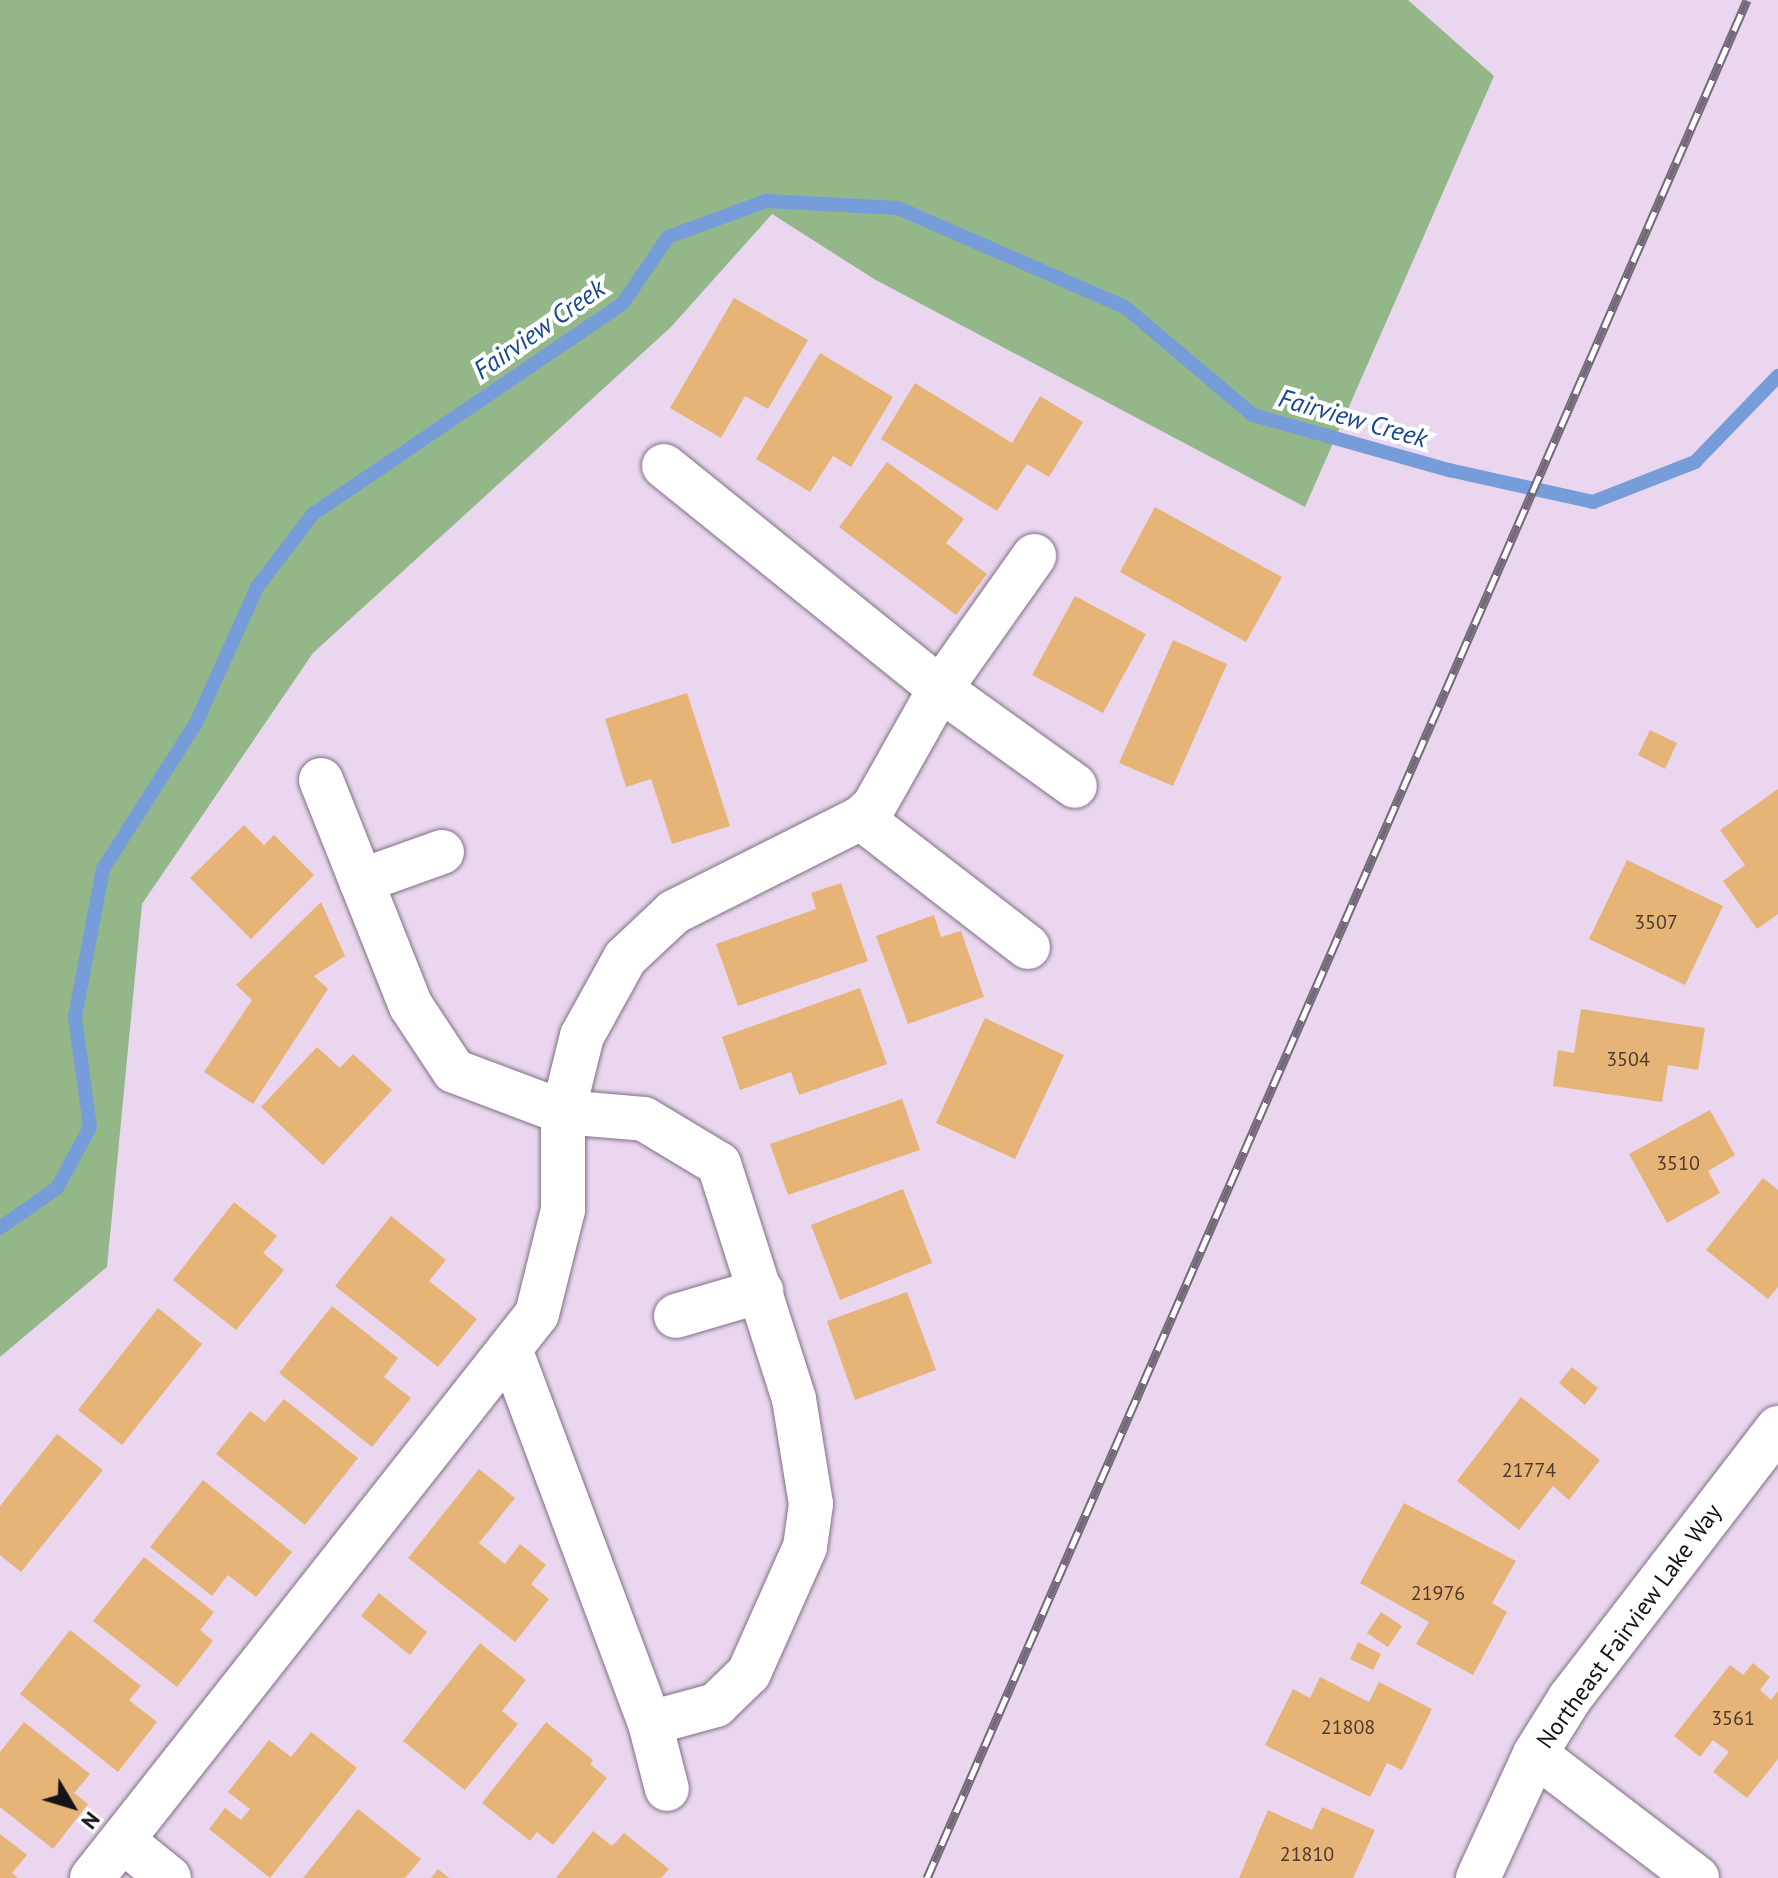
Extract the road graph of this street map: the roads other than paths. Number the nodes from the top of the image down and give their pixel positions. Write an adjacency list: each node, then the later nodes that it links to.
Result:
1 (664, 466): 3 (street)
2 (1034, 556): 3 (street)
3 (940, 689): 5 (street); 6 (street)
4 (321, 780): 8 (street)
5 (1075, 786)
6 (861, 818): 9 (street); 10 (street)
7 (442, 852): 8 (street)
8 (361, 881): 10 (street)
9 (1028, 947)
10 (563, 1112): 11 (street); 13 (street)
11 (761, 1291): 12 (street); 15 (street)
12 (676, 1316)
13 (510, 1349): 15 (street); 18 (street)
14 (1778, 1428): 16 (street, Northeast Fairview Lake Way)
15 (650, 1723): 17 (street)
16 (1535, 1754): 21 (street, Northeast Fairview Lake Way); 22 (street)
17 (667, 1789)
18 (123, 1841): 19 (street); 20 (street)
19 (92, 1878)
20 (169, 1878)
21 (1478, 1878)
22 (1697, 1878)

